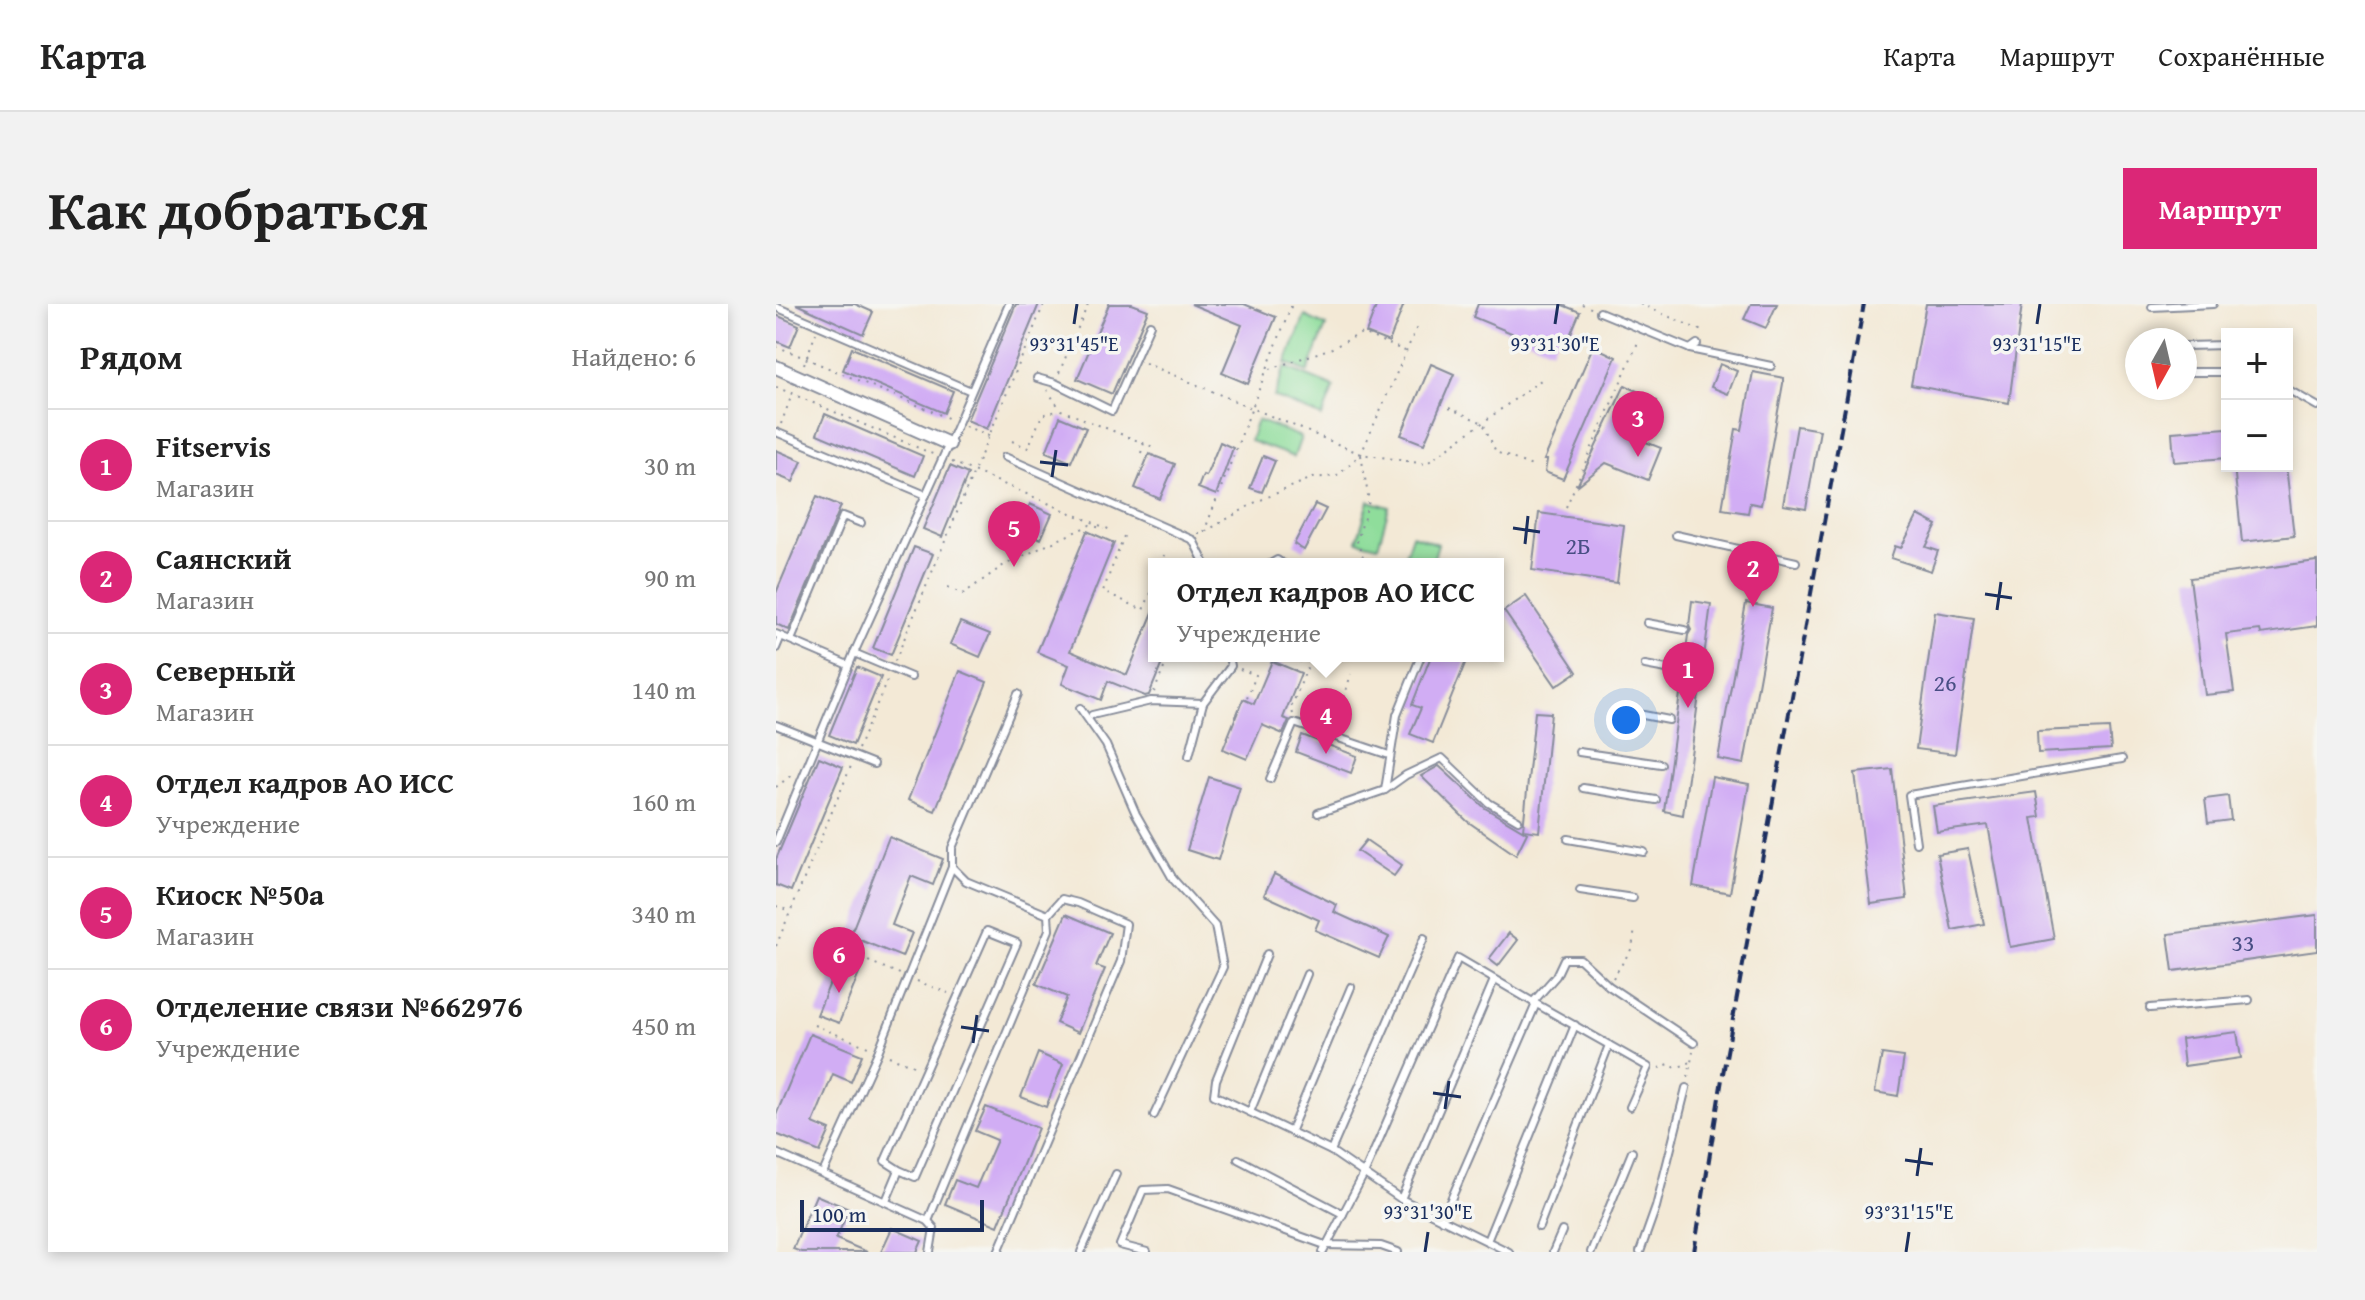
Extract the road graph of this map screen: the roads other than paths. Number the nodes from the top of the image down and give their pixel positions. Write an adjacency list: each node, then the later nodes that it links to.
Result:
1 (1009, 304): 16 (lane)
2 (2213, 304): 4 (lane)
3 (776, 307): 16 (lane)
4 (2152, 307)
5 (1600, 312): 10 (lane)
6 (1150, 325): 15 (lane)
7 (1697, 344): 10 (lane)
8 (2221, 345): 9 (lane)
9 (2197, 346)
10 (1690, 349): 11 (lane)
11 (1771, 366)
12 (776, 367): 20 (street)
13 (2197, 372): 14 (lane)
14 (2221, 372)
15 (1037, 378)
16 (971, 391): 20 (lane)
17 (2293, 392): 18 (lane)
18 (2317, 406)
19 (776, 432): 22 (lane)
20 (949, 444): 22 (lane)
21 (1005, 457): 25 (lane)
22 (926, 495): 32 (lane)
23 (861, 523): 30 (lane)
24 (1676, 535): 26 (lane)
25 (1203, 558)
26 (1796, 562)
27 (1647, 623): 28 (lane)
28 (1685, 630)
29 (778, 635): 30 (lane); 31 (lane)
30 (791, 640): 35 (lane)
31 (776, 648)
32 (854, 653): 35 (lane); 38 (lane)
33 (1230, 662): 40 (lane)
34 (1419, 662): 48 (lane)
35 (848, 665): 46 (lane)
36 (1645, 665): 37 (lane)
37 (1677, 671)
38 (911, 677)
39 (1018, 694): 63 (lane)
40 (1203, 703): 43 (lane); 49 (lane)
41 (1080, 708): 81 (lane)
42 (1633, 713): 44 (lane)
43 (1092, 715)
44 (1669, 720)
45 (776, 725): 46 (lane)
46 (818, 741): 51 (lane); 60 (lane)
47 (1579, 752): 52 (lane)
48 (1389, 755): 53 (lane); 55 (lane)
49 (1189, 756)
50 (2122, 759): 61 (lane)
51 (874, 764)
52 (1661, 764)
53 (1270, 779)
54 (1583, 788): 56 (lane)
55 (1385, 790): 57 (lane); 58 (lane)
56 (1656, 800)
57 (1318, 813)
58 (1518, 820)
59 (1568, 839): 62 (lane)
60 (776, 842)
61 (1916, 843)
62 (1644, 852)
63 (952, 867): 66 (lane); 89 (lane)
64 (1580, 890): 65 (lane)
65 (1633, 898)
66 (1048, 915): 95 (lane); 101 (lane)
67 (1424, 938): 83 (lane)
68 (1267, 954): 80 (lane)
69 (1307, 974): 80 (lane)
70 (1494, 980): 73 (lane); 88 (lane); 91 (lane)
71 (1351, 987): 82 (lane)
72 (2249, 1000): 74 (lane)
73 (1534, 1003): 75 (lane); 76 (lane); 94 (lane)
74 (2150, 1008)
75 (1575, 1025): 77 (lane); 98 (lane)
76 (1694, 1043)
77 (1609, 1045): 79 (lane); 96 (lane)
78 (1686, 1088): 108 (lane)
79 (1630, 1107)
80 (1250, 1112): 82 (lane)
81 (1154, 1115)
82 (1291, 1130): 83 (lane)
83 (1331, 1151): 88 (lane)
84 (1632, 1152): 107 (lane)
85 (776, 1153): 89 (lane)
86 (1238, 1159): 93 (lane)
87 (899, 1170): 87 (lane); 92 (lane)
88 (1365, 1172): 91 (lane); 93 (lane)
89 (823, 1173): 92 (lane)
90 (1116, 1174): 102 (lane)
91 (1401, 1199): 94 (lane)
92 (886, 1201): 95 (lane)
93 (1343, 1214): 99 (lane)
94 (1442, 1220): 98 (lane)
95 (928, 1221): 100 (lane)
96 (1539, 1227)
97 (1562, 1231): 106 (lane)
98 (1487, 1241): 105 (lane)
99 (1324, 1249): 103 (lane); 104 (lane)
100 (930, 1252)
101 (998, 1252)
102 (1081, 1252)
103 (1147, 1252)
104 (1398, 1252)
105 (1509, 1252)
106 (1553, 1252)
107 (1591, 1252)
108 (1640, 1252)

